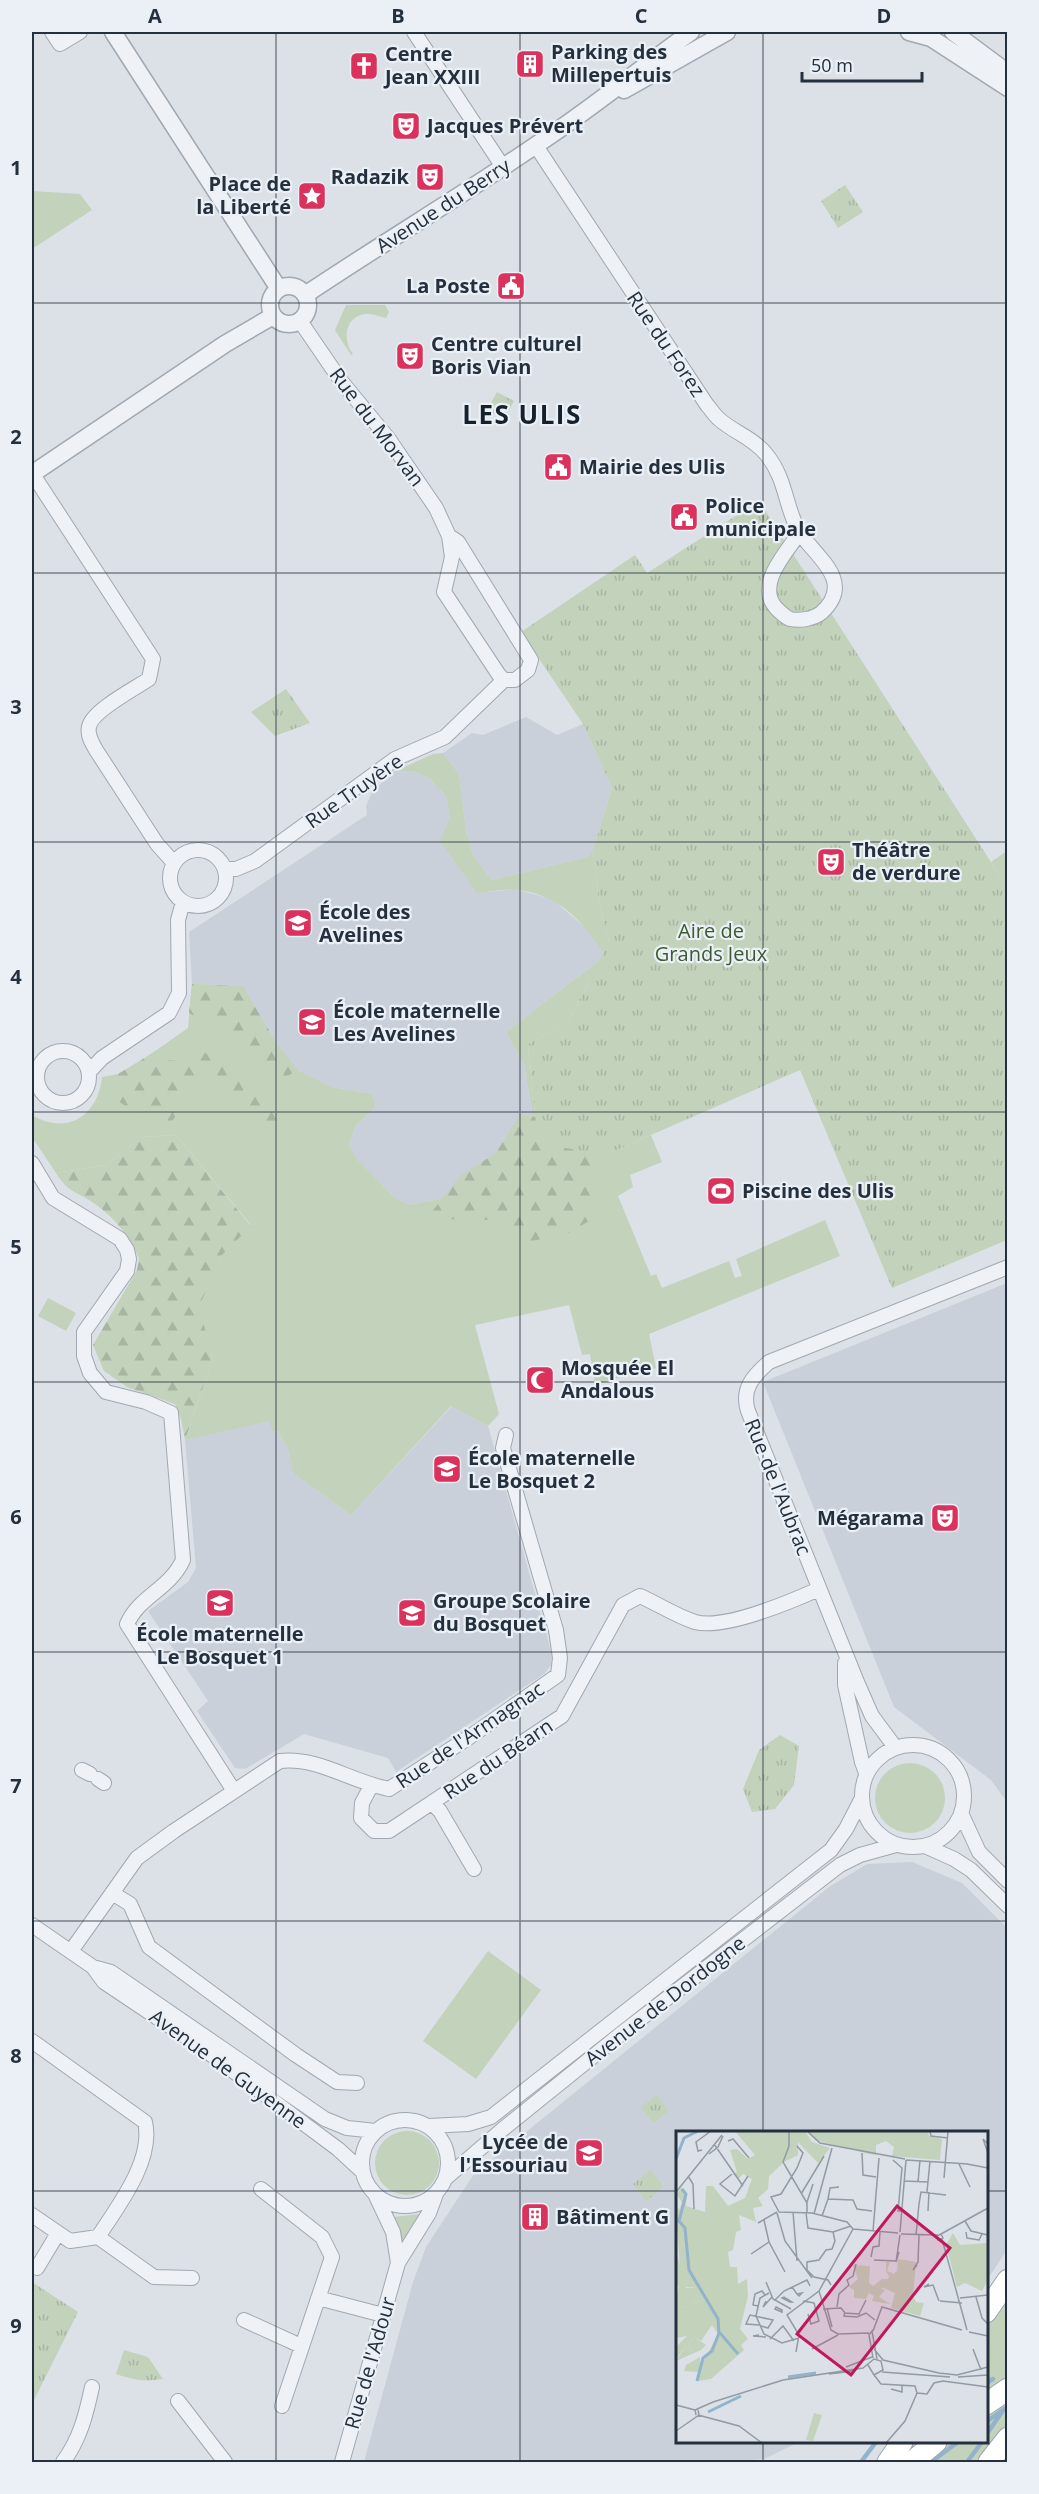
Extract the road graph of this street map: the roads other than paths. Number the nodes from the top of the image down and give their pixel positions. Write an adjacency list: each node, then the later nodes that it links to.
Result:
1 (52, 32): 2 (street)
2 (80, 32)
3 (414, 32): 13 (street)
4 (691, 32): 11 (street, Avenue du Berry)
5 (727, 32): 11 (street, Avenue du Berry)
6 (909, 32): 10 (street)
7 (953, 32): 9 (street)
8 (117, 33): 14 (street)
9 (1008, 73)
10 (1008, 88)
11 (609, 95): 12 (street, Avenue du Berry)
12 (536, 146): 13 (street, Avenue du Berry); 19 (street, Rue du Forez)
13 (502, 167): 15 (street, Avenue du Berry)
14 (279, 289): 15 (street); 16 (street)
15 (305, 295): 17 (street)
16 (273, 316): 17 (street); 18 (street)
17 (300, 321): 20 (street, Rue du Morvan)
18 (32, 474): 22 (street)
19 (800, 532): 19 (street, Rue du Forez)
20 (449, 536): 21 (street, Rue du Morvan); 21 (street, Rue du Morvan)
21 (504, 680): 23 (street, Rue Truyère)
22 (174, 862): 23 (street); 24 (street)
23 (225, 869): 24 (street)
24 (183, 902): 25 (street)
25 (89, 1072): 26 (street); 26 (street)
26 (35, 1092)
27 (32, 1163): 35 (street)
28 (1008, 1267): 30 (street, Rue de l'Aubrac)
29 (506, 1436): 34 (street, Rue de l'Armagnac)
30 (819, 1589): 31 (street, Rue de l'Aubrac); 37 (street, Rue du Béarn)
31 (845, 1654): 32 (street, Rue de l'Aubrac); 33 (street, Rue de l'Aubrac)
32 (895, 1747): 33 (street); 38 (street)
33 (866, 1773): 36 (street)
34 (371, 1786): 35 (street, Rue de l'Armagnac); 37 (street, Rue du Béarn)
35 (234, 1791): 43 (street, Rue de l'Armagnac)
36 (861, 1800): 39 (street); 50 (street, Avenue de Dordogne)
37 (432, 1803): 41 (street)
38 (961, 1813): 40 (street); 42 (street)
39 (896, 1845): 40 (street); 53 (street, Avenue de Dordogne)
40 (925, 1846): 44 (street)
41 (474, 1869)
42 (1008, 1881)
43 (112, 1893): 46 (street, Rue de l'Armagnac); 49 (street)
44 (1008, 1906)
45 (32, 1925): 46 (street, Avenue de Guyenne)
46 (71, 1952): 47 (street, Avenue de Guyenne)
47 (93, 1967): 51 (street, Avenue de Guyenne); 52 (street, Avenue de Guyenne)
48 (32, 2041): 59 (street)
49 (357, 2083)
50 (429, 2126): 51 (street); 53 (street)
51 (376, 2131): 52 (street)
52 (363, 2172): 55 (street)
53 (446, 2178): 56 (street)
54 (261, 2189): 64 (street)
55 (375, 2194): 56 (street); 60 (street, Rue de l'Adour)
56 (436, 2194): 60 (street, Rue de l'Adour)
57 (32, 2215): 58 (street)
58 (58, 2233): 59 (street); 61 (street)
59 (98, 2237): 62 (street)
60 (398, 2263): 66 (street, Rue de l'Adour)
61 (37, 2268)
62 (192, 2278)
63 (1008, 2280): 65 (main road)
64 (318, 2298): 66 (street); 68 (street)
65 (988, 2310)
66 (383, 2315): 79 (street, Rue de l'Adour)
67 (244, 2320): 68 (street)
68 (301, 2346): 73 (street)
69 (92, 2387): 77 (street)
70 (1008, 2389): 72 (main road)
71 (178, 2401): 78 (street)
72 (988, 2403)
73 (282, 2406)
74 (1008, 2438): 82 (main road)
75 (901, 2443): 80 (main road)
76 (935, 2443): 81 (main road)
77 (63, 2463)
78 (225, 2463)
79 (342, 2463)
80 (888, 2463)
81 (912, 2463)
82 (989, 2463)

